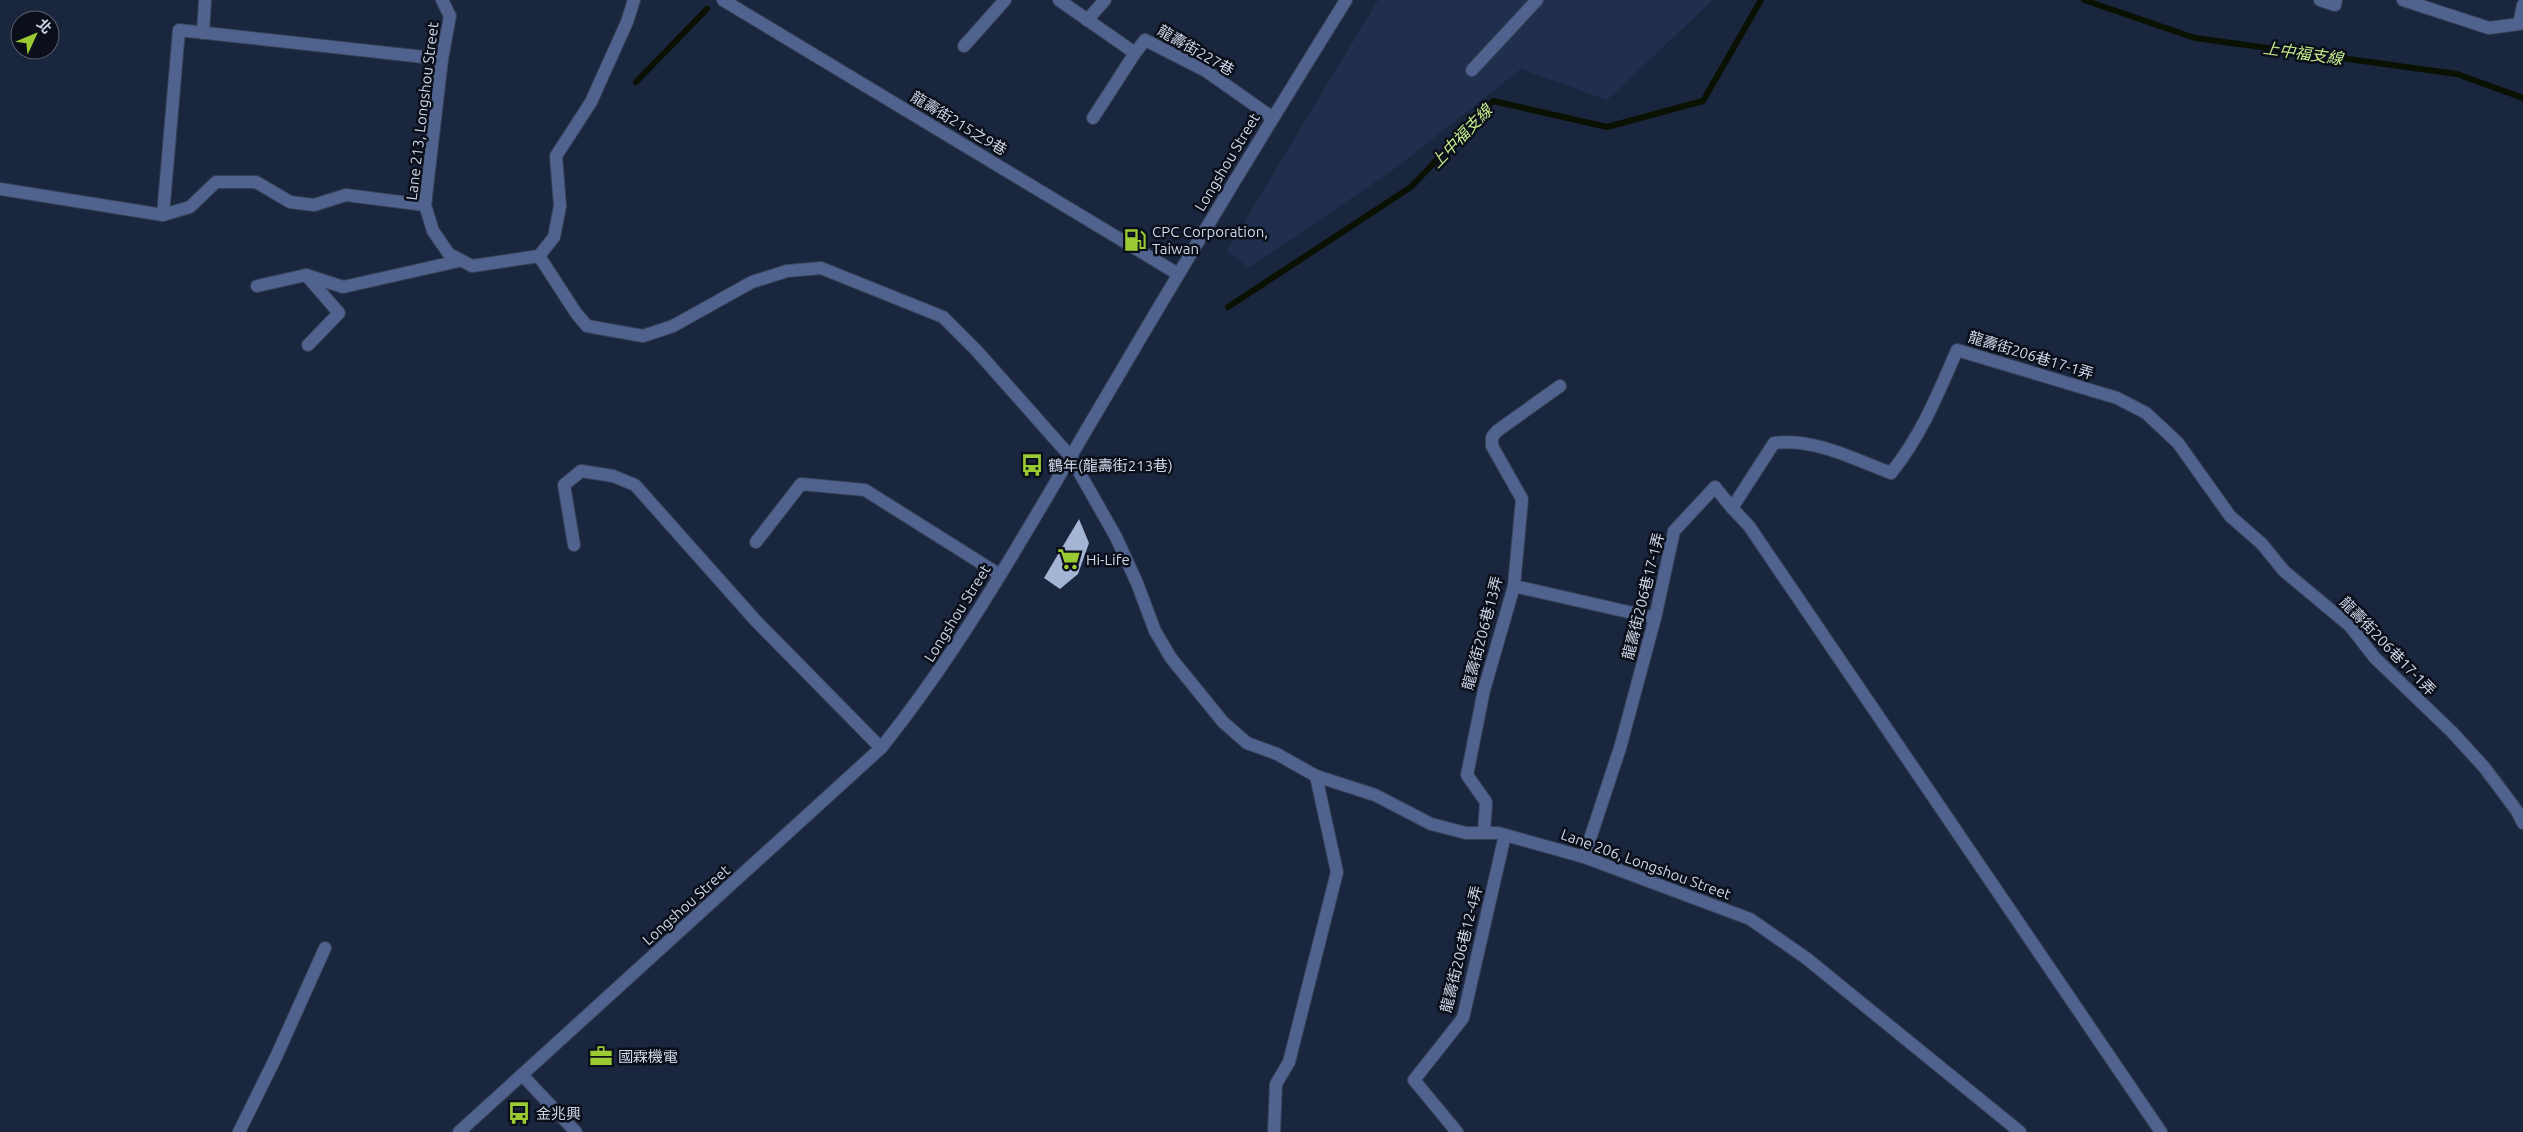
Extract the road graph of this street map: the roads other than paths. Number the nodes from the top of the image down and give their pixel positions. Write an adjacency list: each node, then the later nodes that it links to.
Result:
1 (205, 0): 15 (street)
2 (442, 0): 18 (street, Lane 213, Longshou Street)
3 (634, 0): 25 (street)
4 (723, 0): 27 (street, 龍壽街215之9巷)
5 (1005, 0): 16 (street)
6 (1059, 0): 14 (street)
7 (1105, 0): 14 (street)
8 (1346, 0): 21 (street, Longshou Street)
9 (1537, 0): 19 (street)
10 (2320, 0): 11 (street)
11 (2336, 0)
12 (2403, 0): 13 (street)
13 (2523, 5)
14 (1087, 20): 17 (street)
15 (203, 33): 18 (street); 24 (street)
16 (964, 46)
17 (1135, 54): 20 (street); 21 (street, 龍壽街227巷)
18 (442, 59): 23 (street, Lane 213, Longshou Street)
19 (1472, 70)
20 (1093, 118)
21 (1272, 118): 27 (street, Longshou Street)
22 (0, 189): 24 (street)
23 (425, 205): 24 (street); 26 (street, Lane 213, Longshou Street)
24 (164, 215)
25 (539, 256): 26 (street); 32 (street)
26 (459, 261): 28 (street)
27 (1178, 274): 32 (street, Longshou Street)
28 (306, 275): 29 (street); 30 (street)
29 (257, 286)
30 (308, 345)
31 (1560, 386): 37 (street, 龍壽街206巷13弄)
32 (1070, 456): 36 (street, Longshou Street); 40 (street, Lane 206, Longshou Street)
33 (1732, 508): 38 (street, 龍壽街206巷17-1弄); 41 (street, 龍壽街206巷17-1弄); 53 (street)
34 (756, 542): 36 (street)
35 (574, 545): 39 (street)
36 (1000, 575): 39 (street, Longshou Street)
37 (1514, 586): 38 (street); 42 (street, 龍壽街206巷13弄)
38 (1655, 618): 44 (street, 龍壽街206巷17-1弄)
39 (880, 748): 46 (street, Longshou Street)
40 (1316, 776): 42 (street, Lane 206, Longshou Street); 50 (street)
41 (2523, 823)
42 (1484, 833): 43 (street, Lane 206, Longshou Street)
43 (1505, 835): 44 (street, Lane 206, Longshou Street); 51 (street, 龍壽街206巷12-4弄)
44 (1584, 856): 52 (street, Lane 206, Longshou Street)
45 (325, 948): 47 (street)
46 (523, 1076): 48 (street, Longshou Street); 49 (street)
47 (239, 1132)
48 (459, 1132)
49 (576, 1132)
50 (1274, 1132)
51 (1457, 1132)
52 (2020, 1132)
53 (2160, 1132)

